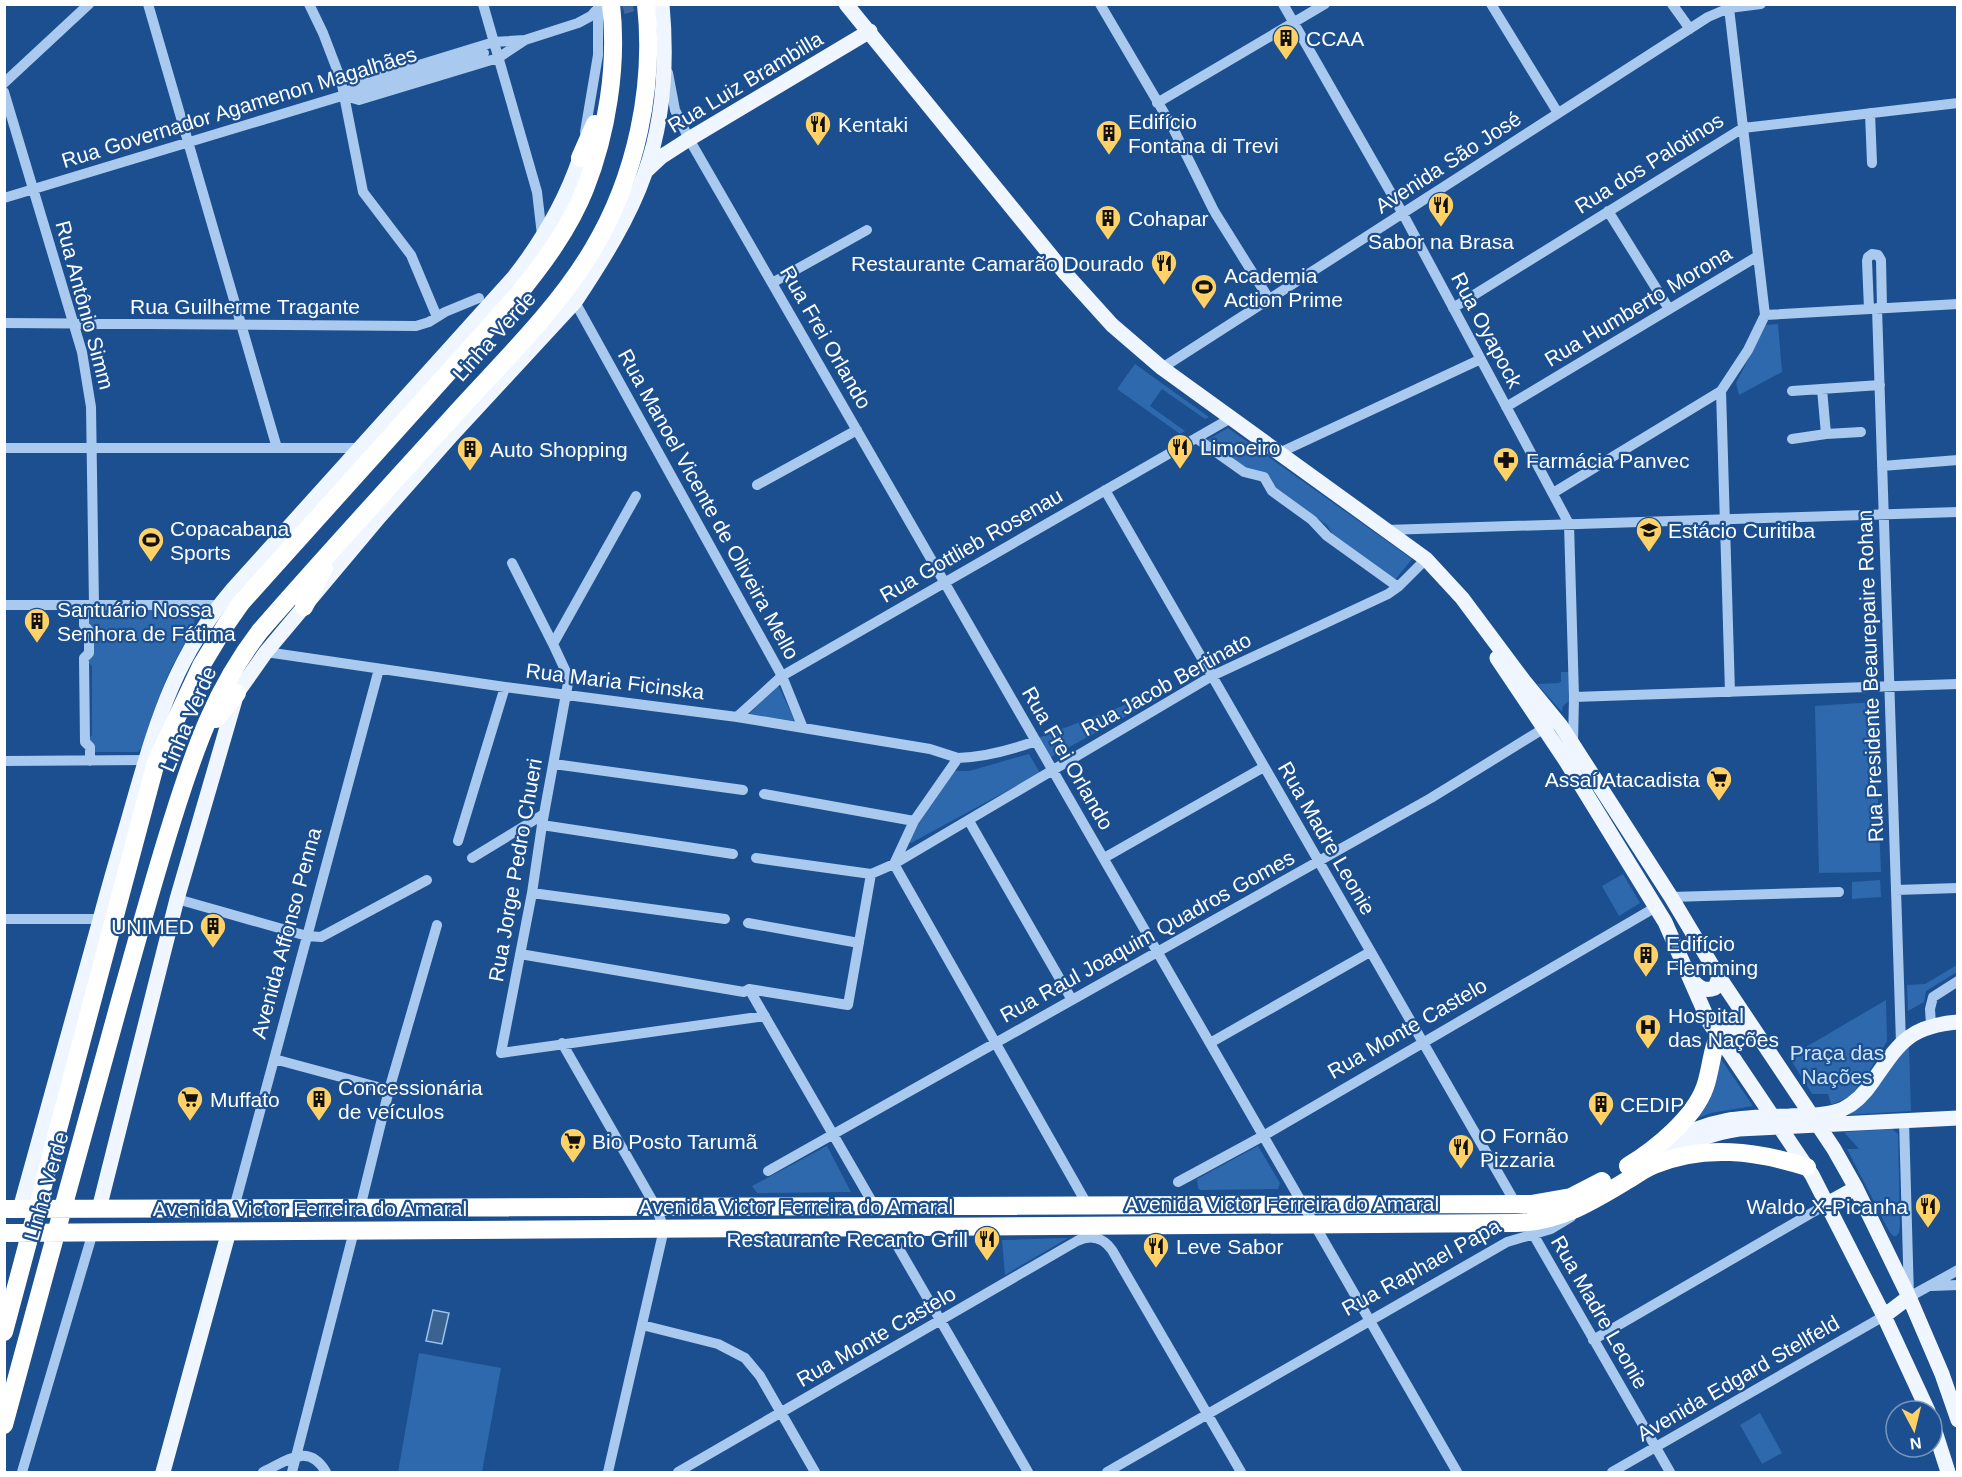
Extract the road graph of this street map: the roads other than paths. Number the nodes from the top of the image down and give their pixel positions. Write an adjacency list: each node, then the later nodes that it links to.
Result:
1 (89, 4): 26 (street)
2 (148, 4): 36 (street)
3 (309, 4): 29 (street)
4 (483, 4): 22 (street)
5 (646, 4): 91 (highway, Linha Verde)
6 (1100, 4): 30 (street)
7 (1283, 4): 17 (street, Rua Oyapock)
8 (1325, 4): 17 (street)
9 (1491, 4): 32 (street)
10 (1672, 4): 18 (street)
11 (1761, 4): 15 (street, Avenida São José)
12 (602, 6): 16 (street); 19 (street, Linha Verde); 28 (highway, Linha Verde)
13 (850, 6): 20 (main road)
14 (664, 8): 24 (main road, Linha Verde)
15 (1729, 8): 18 (street, Avenida São José); 34 (street)
16 (578, 23): 19 (street); 21 (street)
17 (1293, 23): 30 (street); 45 (street, Rua Oyapock)
18 (1689, 29): 32 (street, Avenida São José)
19 (599, 30): 37 (street, Linha Verde)
20 (870, 31): 35 (main road, Rua Luiz Brambilla); 63 (main road)
21 (525, 40): 22 (street); 25 (street)
22 (494, 42): 25 (street); 29 (street)
23 (484, 53): 29 (street, Rua Governador Agamenon Magalhães)
24 (664, 56): 35 (street, Rua Frei Orlando); 39 (main road, Linha Verde)
25 (498, 58): 29 (street); 41 (street)
26 (4, 83)
27 (4, 92): 40 (street, Rua Antônio Simm)
28 (609, 92): 37 (highway); 213 (highway, Linha Verde)
29 (345, 96): 36 (street, Rua Governador Agamenon Magalhães); 58 (street)
30 (1158, 103): 51 (street)
31 (1958, 103): 33 (street, Rua dos Palotinos)
32 (1558, 113): 45 (street, Avenida São José)
33 (1870, 114): 34 (street, Rua dos Palotinos); 38 (street)
34 (1743, 128): 44 (street, Rua dos Palotinos); 48 (street)
35 (689, 139): 39 (main road, Rua Luiz Brambilla); 49 (street, Rua Frei Orlando)
36 (188, 143): 40 (street, Rua Governador Agamenon Magalhães); 61 (street)
37 (580, 158): 43 (main road, Linha Verde)
38 (1872, 163)
39 (645, 172): 52 (main road, Linha Verde)
40 (33, 189): 42 (street, Rua Governador Agamenon Magalhães); 60 (street, Rua Antônio Simm)
41 (537, 192): 43 (street); 47 (street)
42 (4, 198)
43 (565, 198): 47 (main road, Linha Verde)
44 (1608, 211): 54 (street, Rua dos Palotinos); 55 (street)
45 (1403, 213): 51 (street, Avenida São José); 54 (street, Rua Oyapock)
46 (867, 230): 49 (street)
47 (543, 239): 78 (main road, Linha Verde)
48 (1758, 256): 55 (street, Rua Humberto Morona); 57 (street)
49 (772, 283): 70 (street, Rua Frei Orlando)
50 (479, 298): 58 (street, Rua Guilherme Tragante)
51 (1269, 299): 63 (street, Avenida São José)
52 (575, 302): 99 (main road, Linha Verde); 104 (street, Rua Manoel Vicente de Oliveira Mello)
53 (1958, 304): 56 (street)
54 (1454, 308): 62 (street, Rua Oyapock)
55 (1669, 309): 68 (street, Rua Humberto Morona)
56 (1876, 309): 57 (street); 64 (street, Rua Presidente Beaurepaire Rohan)
57 (1765, 315): 66 (street)
58 (437, 317): 61 (street, Rua Guilherme Tragante)
59 (4, 323): 60 (street, Rua Guilherme Tragante)
60 (73, 324): 61 (street, Rua Guilherme Tragante); 76 (street, Rua Antônio Simm)
61 (241, 325): 77 (street)
62 (1481, 359): 68 (street, Rua Oyapock); 79 (street)
63 (1162, 368): 69 (main road)
64 (1880, 386): 65 (street); 81 (street, Rua Presidente Beaurepaire Rohan)
65 (1822, 389): 67 (street); 72 (street)
66 (1721, 392): 84 (street); 88 (street)
67 (1792, 392)
68 (1506, 407): 84 (street, Rua Oyapock)
69 (1231, 418): 73 (street, Rua Gottlieb Rosenau); 79 (main road)
70 (857, 430): 82 (street); 94 (street, Rua Frei Orlando)
71 (1861, 432): 72 (street)
72 (1826, 434): 74 (street)
73 (1196, 438): 83 (street, Rua Gottlieb Rosenau); 95 (street)
74 (1792, 439)
75 (4, 448): 76 (street)
76 (92, 448): 77 (street); 97 (street, Rua Antônio Simm)
77 (277, 448): 78 (street)
78 (362, 448): 98 (main road, Linha Verde)
79 (1279, 453): 90 (main road)
80 (1958, 460): 81 (street)
81 (1882, 466): 87 (street, Rua Presidente Beaurepaire Rohan)
82 (757, 485)
83 (1105, 490): 94 (street, Rua Gottlieb Rosenau); 105 (street, Rua Madre Leonie)
84 (1552, 494): 89 (street, Rua Oyapock)
85 (636, 496): 101 (street)
86 (1958, 512): 87 (street)
87 (1884, 515): 88 (street); 108 (street, Rua Presidente Beaurepaire Rohan)
88 (1725, 520): 89 (street); 109 (street)
89 (1569, 524): 90 (street); 112 (street, Rua Oyapock)
90 (1386, 530): 92 (main road)
91 (334, 548): 99 (highway); 116 (highway, Linha Verde)
92 (1426, 559): 95 (street, Rua Jacob Bertinato); 100 (main road)
93 (512, 563): 101 (street, Rua Jorge Pedro Chueri)
94 (945, 583): 104 (street, Rua Gottlieb Rosenau); 117 (street, Rua Frei Orlando)
95 (1398, 587): 105 (street, Rua Jacob Bertinato)
96 (4, 605): 97 (street)
97 (89, 605): 98 (street); 122 (street, Rua Antônio Simm)
98 (219, 605): 120 (main road, Linha Verde)
99 (304, 607): 102 (main road, Linha Verde)
100 (1473, 613): 115 (main road); 118 (main road)
101 (553, 644): 111 (street, Rua Jorge Pedro Chueri)
102 (266, 652): 103 (street, Rua Maria Ficinska); 110 (main road, Linha Verde)
103 (379, 669): 107 (street, Rua Maria Ficinska); 152 (street, Avenida Affonso Penna)
104 (782, 676): 113 (street, Rua Gottlieb Rosenau); 114 (street, Rua Manoel Vicente de Oliveira Mello)
105 (1212, 676): 124 (street, Rua Madre Leonie); 125 (street, Rua Jacob Bertinato)
106 (1958, 684): 108 (street)
107 (506, 687): 111 (street, Rua Maria Ficinska); 131 (street)
108 (1889, 687): 109 (street); 141 (street, Rua Presidente Beaurepaire Rohan)
109 (1730, 692): 112 (street)
110 (237, 693): 116 (highway); 145 (main road, Linha Verde)
111 (566, 694): 113 (street, Rua Maria Ficinska); 123 (street, Rua Jorge Pedro Chueri)
112 (1574, 697): 118 (street, Rua Oyapock)
113 (737, 717): 114 (street, Rua Maria Ficinska)
114 (803, 728): 119 (street, Rua Maria Ficinska)
115 (1543, 729): 136 (street, Rua Raul Joaquim Quadros Gomes); 146 (main road)
116 (199, 739): 219 (highway, Linha Verde)
117 (1036, 741): 119 (street); 125 (street, Rua Frei Orlando)
118 (1573, 743): 144 (main road)
119 (957, 758): 129 (street)
120 (146, 760): 122 (street); 148 (main road, Linha Verde)
121 (4, 761): 122 (street)
122 (90, 761)
123 (554, 764): 126 (street); 128 (street, Rua Jorge Pedro Chueri)
124 (1264, 766): 135 (street); 136 (street, Rua Madre Leonie)
125 (1053, 770): 130 (street, Rua Jacob Bertinato); 135 (street, Rua Frei Orlando)
126 (743, 790)
127 (764, 794): 129 (street)
128 (543, 819): 132 (street); 133 (street); 143 (street, Rua Jorge Pedro Chueri)
129 (914, 821): 137 (street)
130 (969, 821): 137 (street, Rua Jacob Bertinato); 161 (street)
131 (458, 841)
132 (733, 854)
133 (472, 858)
134 (756, 858): 138 (street)
135 (1104, 858): 154 (street, Rua Frei Orlando)
136 (1318, 861): 154 (street, Rua Raul Joaquim Quadros Gomes); 155 (street, Rua Madre Leonie)
137 (894, 864): 138 (street, Rua Jacob Bertinato); 171 (street)
138 (872, 874): 153 (street)
139 (428, 880): 152 (street)
140 (1958, 888): 141 (street)
141 (1896, 890): 170 (street, Rua Presidente Beaurepaire Rohan)
142 (1839, 892): 144 (street)
143 (532, 893): 149 (street); 156 (street, Rua Jorge Pedro Chueri)
144 (1671, 897): 158 (main road)
145 (177, 898): 152 (street); 194 (main road, Linha Verde)
146 (1656, 907): 157 (main road); 167 (street, Rua Monte Castelo)
147 (4, 919): 148 (street)
148 (100, 919): 193 (main road, Linha Verde)
149 (725, 919)
150 (748, 923): 153 (street)
151 (437, 925): 173 (street)
152 (307, 936): 172 (street, Avenida Affonso Penna)
153 (859, 943): 160 (street)
154 (1157, 951): 161 (street, Rua Raul Joaquim Quadros Gomes); 169 (street, Rua Frei Orlando)
155 (1370, 952): 167 (street, Rua Madre Leonie); 169 (street)
156 (520, 954): 160 (street); 168 (street, Rua Jorge Pedro Chueri)
157 (1689, 977): 158 (main road); 166 (main road)
158 (1719, 977): 165 (main road)
159 (1958, 981): 164 (street)
160 (749, 989): 162 (street)
161 (1072, 1000): 171 (street, Rua Raul Joaquim Quadros Gomes)
162 (765, 1016): 168 (street); 177 (street)
163 (1958, 1022): 164 (main road)
164 (1931, 1025): 170 (main road)
165 (1756, 1035): 166 (main road); 183 (main road)
166 (1718, 1037): 179 (highway); 180 (main road)
167 (1422, 1042): 178 (street, Rua Monte Castelo); 185 (street, Rua Madre Leonie)
168 (562, 1043): 190 (street)
169 (1210, 1043): 178 (street, Rua Frei Orlando)
170 (1901, 1043): 176 (main road)
171 (996, 1044): 177 (street, Rua Raul Joaquim Quadros Gomes); 189 (street)
172 (274, 1059): 173 (street); 191 (street, Avenida Affonso Penna)
173 (389, 1090): 192 (street)
174 (1958, 1118): 175 (main road)
175 (1904, 1120): 176 (main road); 208 (street)
176 (1798, 1121): 179 (main road, Rua Raphael Papa)
177 (834, 1135): 181 (street, Rua Raul Joaquim Quadros Gomes); 188 (street)
178 (1263, 1136): 182 (street, Rua Monte Castelo); 187 (street, Rua Frei Orlando)
179 (1652, 1159): 180 (highway); 184 (highway, Rua Raphael Papa)
180 (1807, 1167): 186 (main road)
181 (768, 1171)
182 (1178, 1182)
183 (1856, 1188): 186 (main road); 208 (main road)
184 (1578, 1201): 185 (highway, Avenida Victor Ferreira do Amaral); 195 (highway, Avenida Victor Ferreira do Amaral); 203 (street, Rua Raphael Papa)
185 (1515, 1204): 187 (highway, Avenida Victor Ferreira do Amaral)
186 (1827, 1204): 209 (main road); 214 (street)
187 (1303, 1205): 189 (highway, Avenida Victor Ferreira do Amaral); 196 (street, Rua Frei Orlando)
188 (875, 1206): 189 (highway, Avenida Victor Ferreira do Amaral); 190 (highway, Avenida Victor Ferreira do Amaral)
189 (1088, 1206)
190 (656, 1207): 192 (highway, Avenida Victor Ferreira do Amaral); 198 (street)
191 (234, 1208): 192 (highway, Avenida Victor Ferreira do Amaral); 194 (highway, Avenida Victor Ferreira do Amaral)
192 (360, 1208)
193 (12, 1209): 194 (highway, Avenida Victor Ferreira do Amaral)
194 (99, 1209)
195 (1501, 1224): 196 (highway, Avenida Victor Ferreira do Amaral); 204 (street)
196 (1314, 1225): 197 (highway, Avenida Victor Ferreira do Amaral); 210 (street, Rua Frei Orlando)
197 (887, 1228): 198 (highway, Avenida Victor Ferreira do Amaral); 211 (street)
198 (664, 1229): 200 (highway, Avenida Victor Ferreira do Amaral); 212 (street)
199 (229, 1231): 200 (highway, Avenida Victor Ferreira do Amaral); 201 (highway, Avenida Victor Ferreira do Amaral); 223 (main road)
200 (354, 1231): 221 (street)
201 (93, 1232): 202 (highway, Avenida Victor Ferreira do Amaral); 222 (street)
202 (4, 1233)
203 (1533, 1234): 204 (street, Rua Raphael Papa); 214 (street, Rua Madre Leonie)
204 (1510, 1241): 210 (street, Rua Raphael Papa)
205 (1958, 1270): 207 (street)
206 (1958, 1285): 207 (street)
207 (1929, 1286): 208 (street)
208 (1909, 1297): 209 (main road); 218 (main road)
209 (1884, 1316): 215 (main road); 220 (street, Avenida Edgard Stellfeld)
210 (1370, 1321): 217 (street, Rua Raphael Papa); 233 (street, Rua Frei Orlando)
211 (941, 1322): 216 (street, Rua Monte Castelo); 217 (street, Rua Monte Castelo); 230 (street)
212 (642, 1326): 216 (street); 227 (street)
213 (4, 1332)
214 (1593, 1340): 220 (street, Rua Madre Leonie)
215 (1922, 1399)
216 (781, 1413): 228 (street, Rua Monte Castelo); 229 (street)
217 (1207, 1415): 231 (street, Rua Raphael Papa); 232 (street)
218 (1958, 1420)
219 (4, 1425)
220 (1656, 1448): 234 (street, Avenida Edgard Stellfeld); 235 (street, Rua Madre Leonie)
221 (297, 1456): 224 (street); 225 (street); 226 (street)
222 (22, 1473)
223 (163, 1473)
224 (263, 1473)
225 (292, 1473)
226 (326, 1473)
227 (608, 1473)
228 (678, 1473)
229 (815, 1473)
230 (1028, 1473)
231 (1107, 1473)
232 (1240, 1473)
233 (1457, 1473)
234 (1612, 1473)
235 (1670, 1473)

